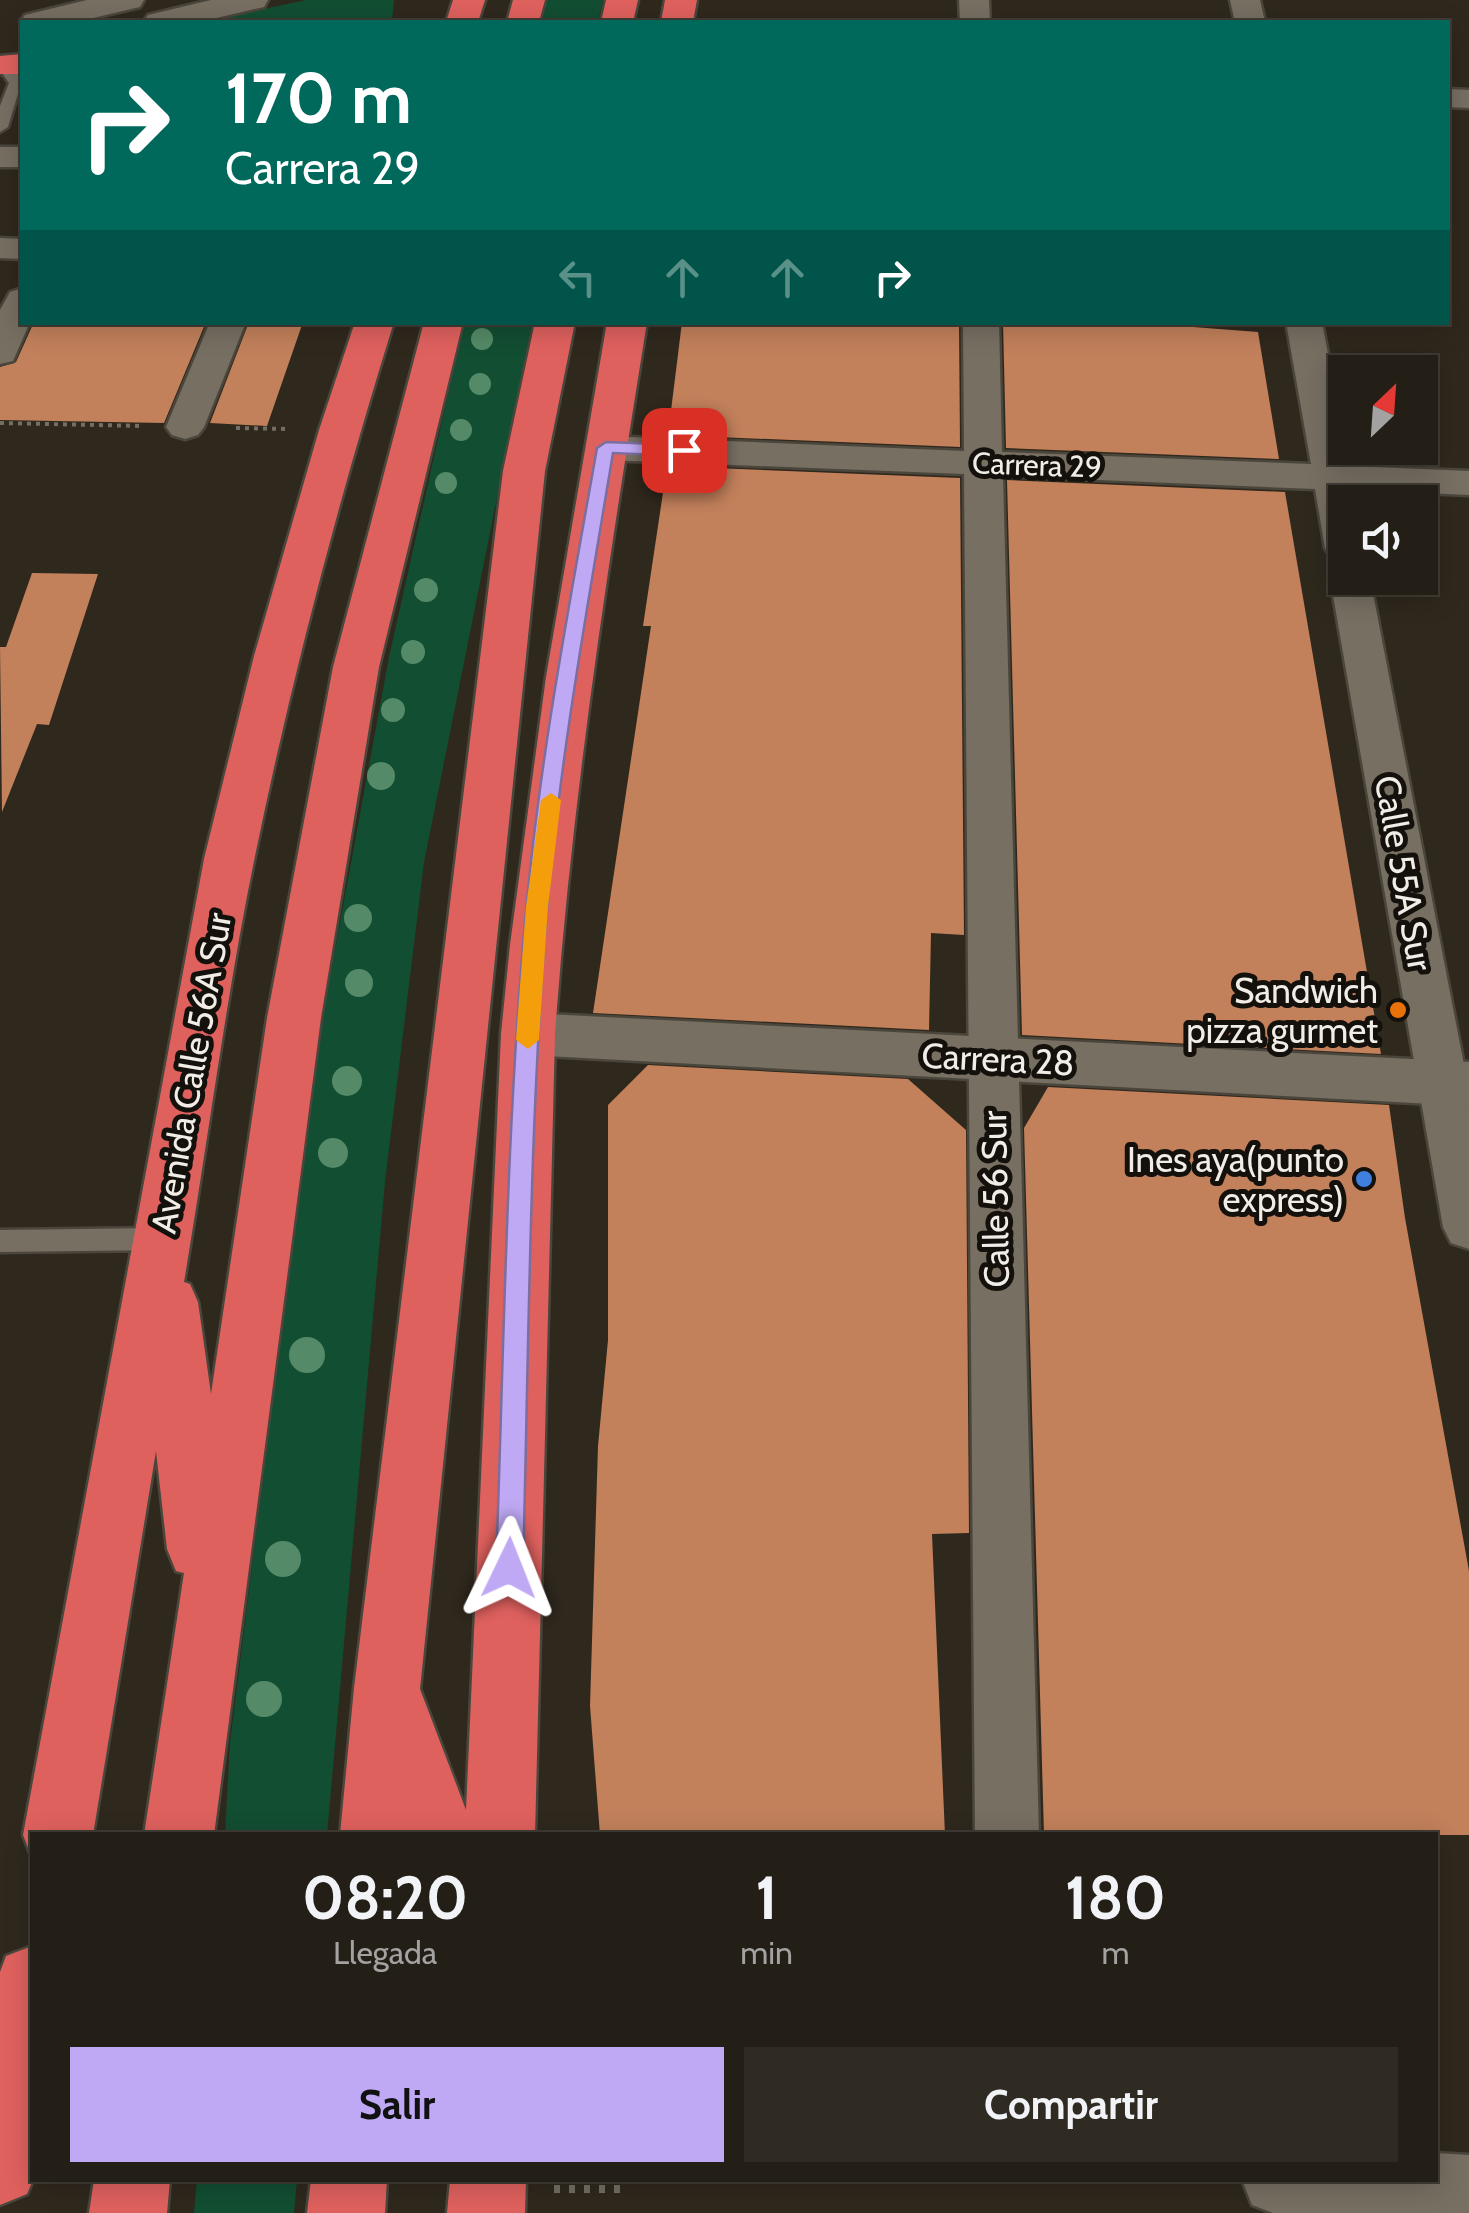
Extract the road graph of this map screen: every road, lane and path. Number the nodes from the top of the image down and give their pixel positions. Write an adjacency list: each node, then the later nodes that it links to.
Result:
1 (128, 0): 3 (street)
2 (252, 0): 4 (street)
3 (82, 20)
4 (168, 20)
5 (17, 48): 6 (lane)
6 (0, 127)
7 (20, 304): 16 (street)
8 (227, 325): 18 (street)
9 (374, 325): 17 (highway, Avenida Calle 56A Sur)
10 (412, 325): 17 (highway)
11 (443, 325): 31 (highway)
12 (554, 325): 32 (highway)
13 (626, 325): 19 (highway)
14 (981, 325): 20 (street, Calle 56 Sur)
15 (1305, 325): 21 (street)
16 (0, 353)
17 (360, 374): 29 (highway, Avenida Calle 56A Sur)
18 (185, 427)
19 (606, 448): 20 (street, Carrera 29); 25 (highway)
20 (983, 463): 21 (street, Carrera 29); 26 (street, Calle 56 Sur)
21 (1332, 478): 22 (street, Carrera 29); 23 (street)
22 (1469, 483)
23 (1333, 485)
24 (1354, 595): 27 (street, Calle 55A Sur)
25 (528, 1034): 26 (street, Carrera 28); 37 (highway)
26 (992, 1058): 27 (street, Carrera 28); 38 (street, Calle 56 Sur)
27 (1456, 1084): 28 (street, Calle 55A Sur)
28 (1469, 1227)
29 (162, 1239): 30 (lane); 31 (highway); 33 (highway, Avenida Calle 56A Sur)
30 (0, 1241)
31 (208, 1628): 34 (highway)
32 (387, 1688): 35 (highway); 36 (highway)
33 (59, 1832)
34 (179, 1832)
35 (376, 1832)
36 (440, 1832)
37 (500, 1832)
38 (1007, 1832)
39 (30, 1994): 40 (highway)
40 (0, 2167)
41 (132, 2182): 46 (highway)
42 (349, 2182): 47 (highway)
43 (488, 2182): 48 (highway)
44 (1315, 2182): 45 (street)
45 (1469, 2190)
46 (128, 2213)
47 (346, 2213)
48 (486, 2213)

